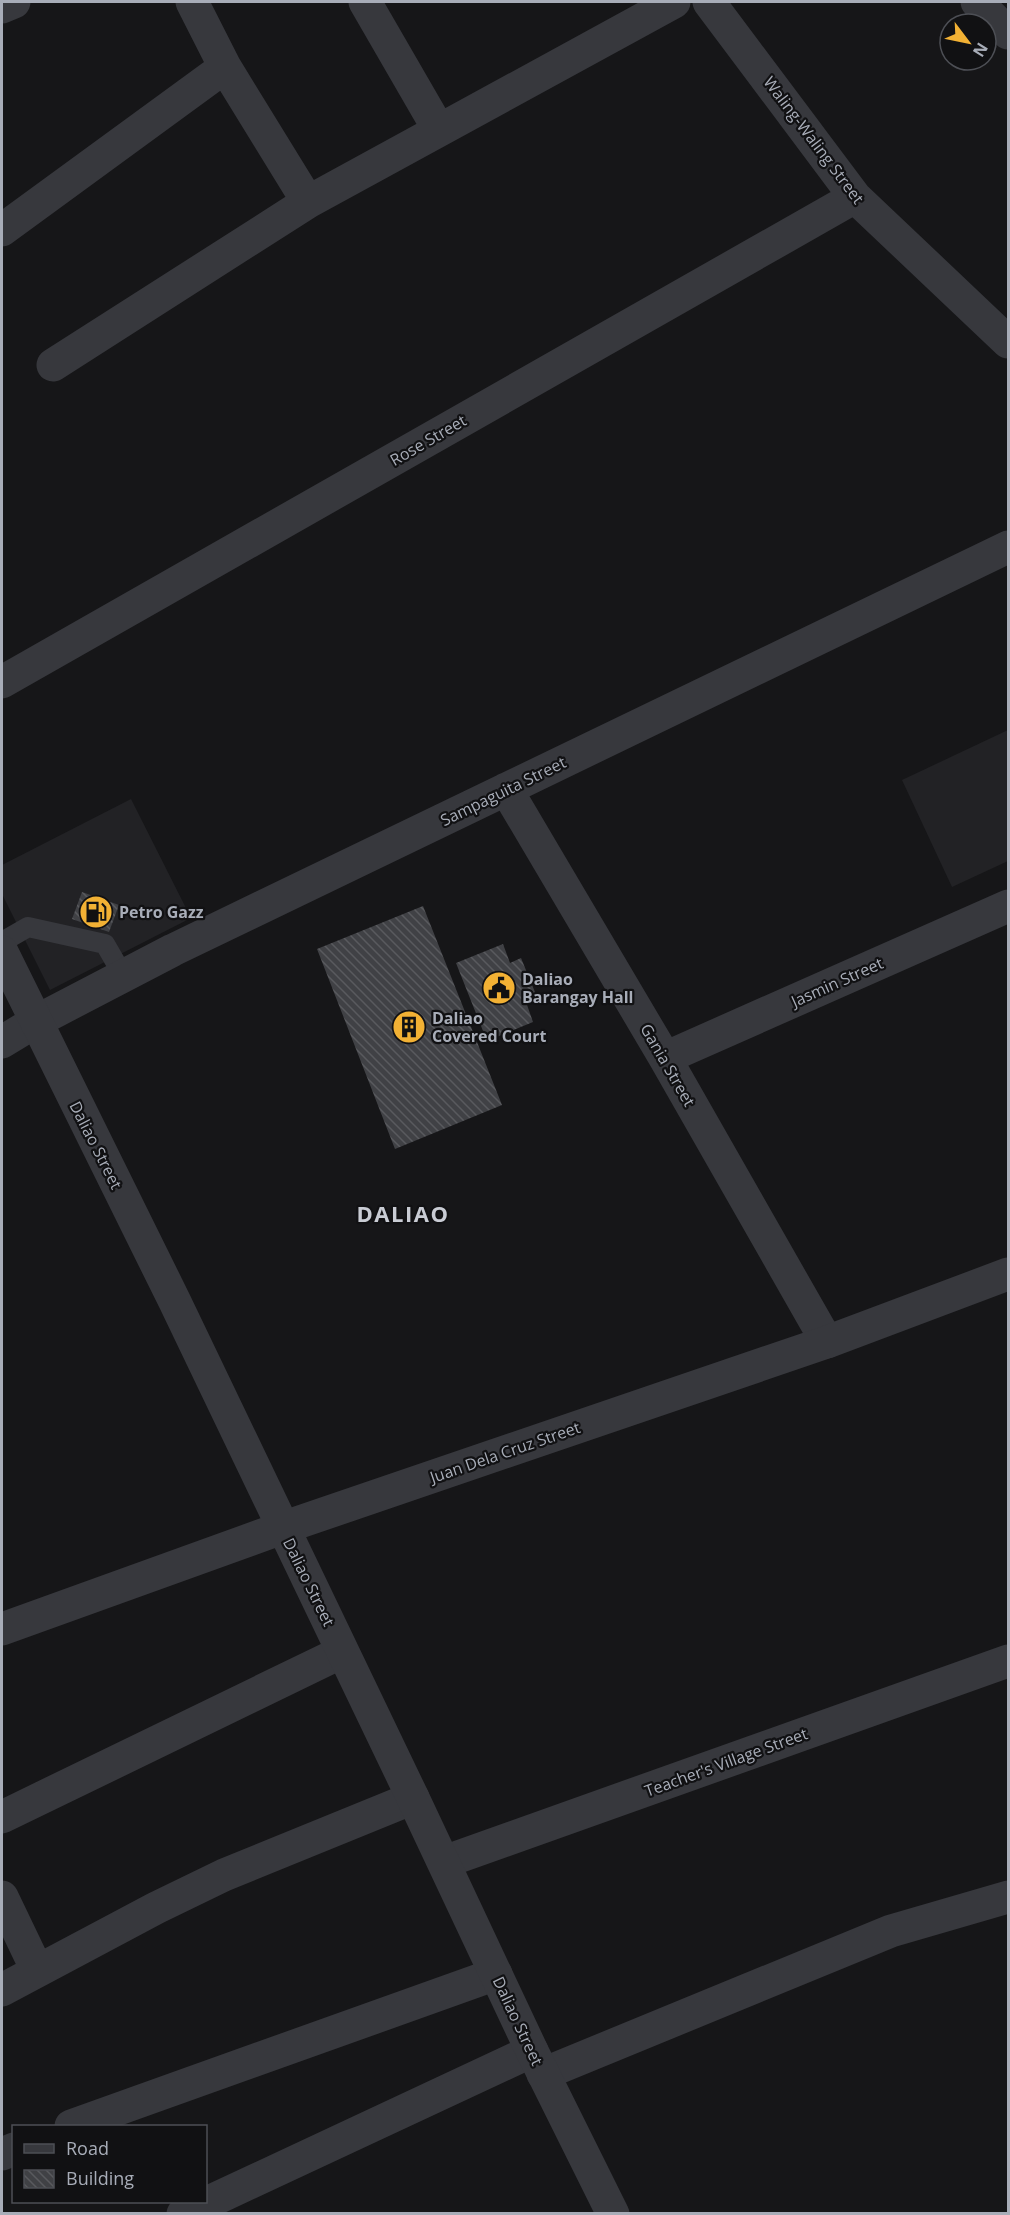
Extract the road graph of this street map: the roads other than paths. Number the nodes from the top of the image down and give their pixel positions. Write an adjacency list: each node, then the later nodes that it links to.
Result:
1 (14, 2): 7 (street)
2 (365, 2): 10 (street)
3 (674, 2): 10 (street)
4 (709, 2): 11 (street, Waling-Waling Street)
5 (976, 2): 8 (street)
6 (201, 4): 9 (street)
7 (2, 8)
8 (1008, 33)
9 (225, 67): 12 (street); 13 (street)
10 (439, 130): 12 (street)
11 (855, 197): 14 (street, Waling-Waling Street); 17 (street, Rose Street)
12 (308, 202): 15 (street)
13 (2, 230)
14 (1008, 342)
15 (54, 365)
16 (1008, 546): 18 (street, Sampaguita Street)
17 (2, 682)
18 (506, 789): 22 (street, Sampaguita Street); 25 (street, Gania Street)
19 (1008, 906): 25 (street, Jasmin Street)
20 (2, 942): 22 (lane)
21 (2, 952): 23 (street, Daliao Street)
22 (124, 977): 23 (street, Sampaguita Street)
23 (35, 1022): 24 (street, Sampaguita Street); 28 (street, Daliao Street)
24 (2, 1042)
25 (665, 1058): 27 (street, Gania Street)
26 (1008, 1274): 27 (street, Juan Dela Cruz Street)
27 (827, 1342): 28 (street, Juan Dela Cruz Street)
28 (282, 1528): 29 (street, Juan Dela Cruz Street); 30 (street, Daliao Street)
29 (2, 1629)
30 (342, 1652): 32 (street, Daliao Street); 33 (street)
31 (1008, 1661): 34 (street, Teacher's Village Street)
32 (413, 1798): 34 (street, Daliao Street); 37 (street)
33 (2, 1817)
34 (444, 1862): 38 (street, Daliao Street)
35 (1008, 1897): 40 (street)
36 (2, 1898): 37 (street)
37 (37, 1970): 39 (street)
38 (496, 1974): 40 (street, Daliao Street); 41 (street)
39 (2, 1990)
40 (538, 2062): 42 (street); 43 (street, Daliao Street)
41 (77, 2125)
42 (183, 2214)
43 (613, 2214)

